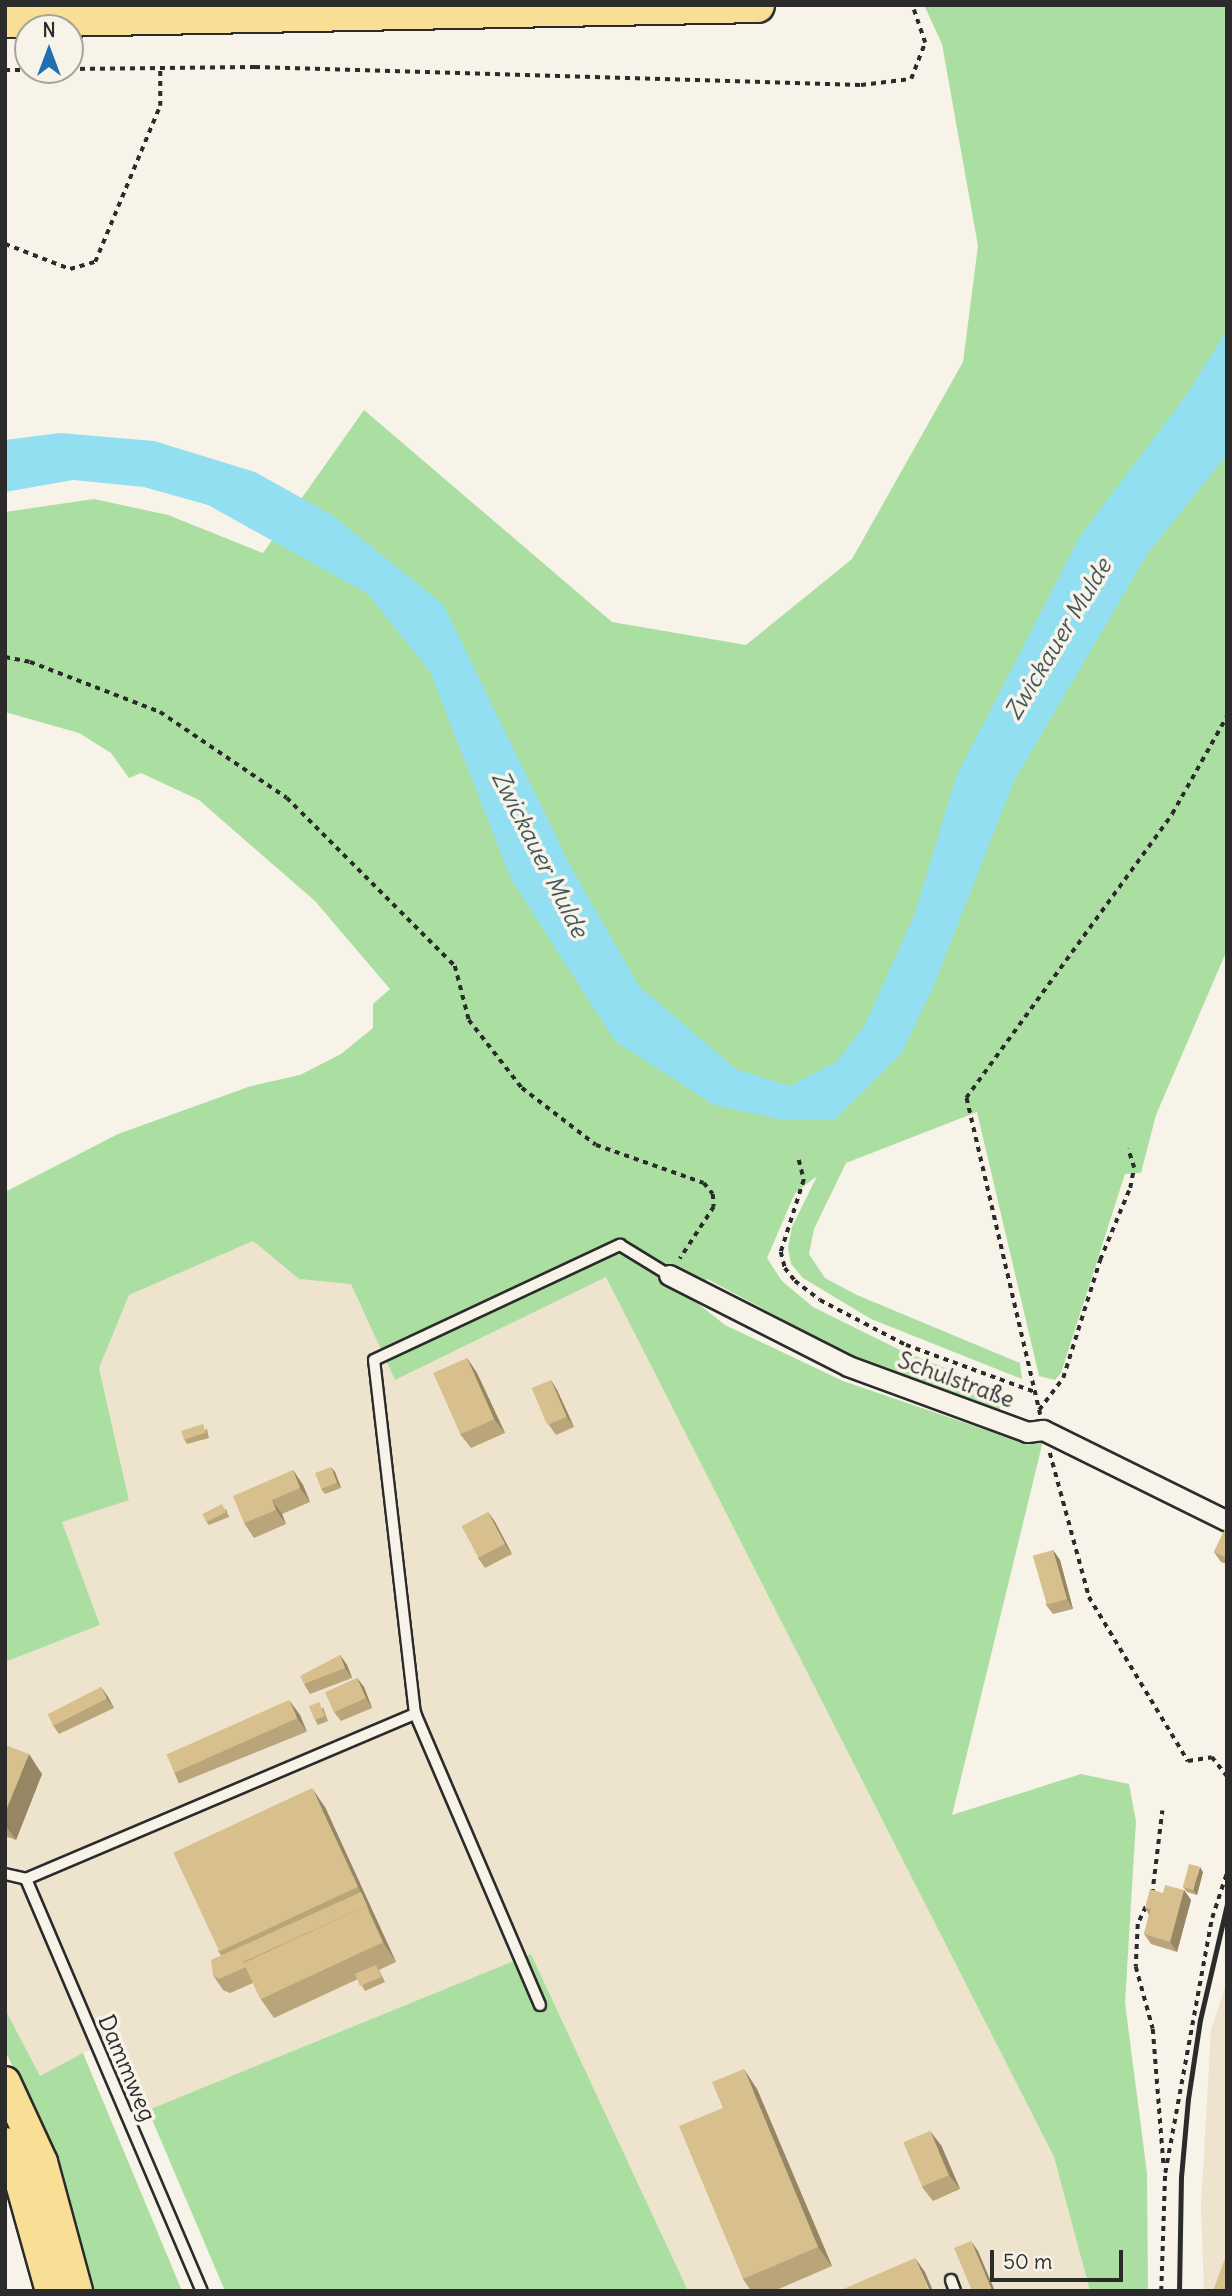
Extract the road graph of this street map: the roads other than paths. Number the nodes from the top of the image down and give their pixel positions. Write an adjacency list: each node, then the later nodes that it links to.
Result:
1 (757, 5): 2 (highway)
2 (5, 20)
3 (670, 1275): 4 (street, Schulstraße); 5 (lane)
4 (1227, 1521)
5 (415, 1714): 7 (lane); 8 (lane)
6 (5, 1874): 7 (lane)
7 (26, 1879): 13 (lane, Dammweg)
8 (540, 2005)
9 (5, 2082): 12 (main road)
10 (5, 2143): 11 (main road)
11 (51, 2291)
12 (77, 2291)
13 (202, 2291)

